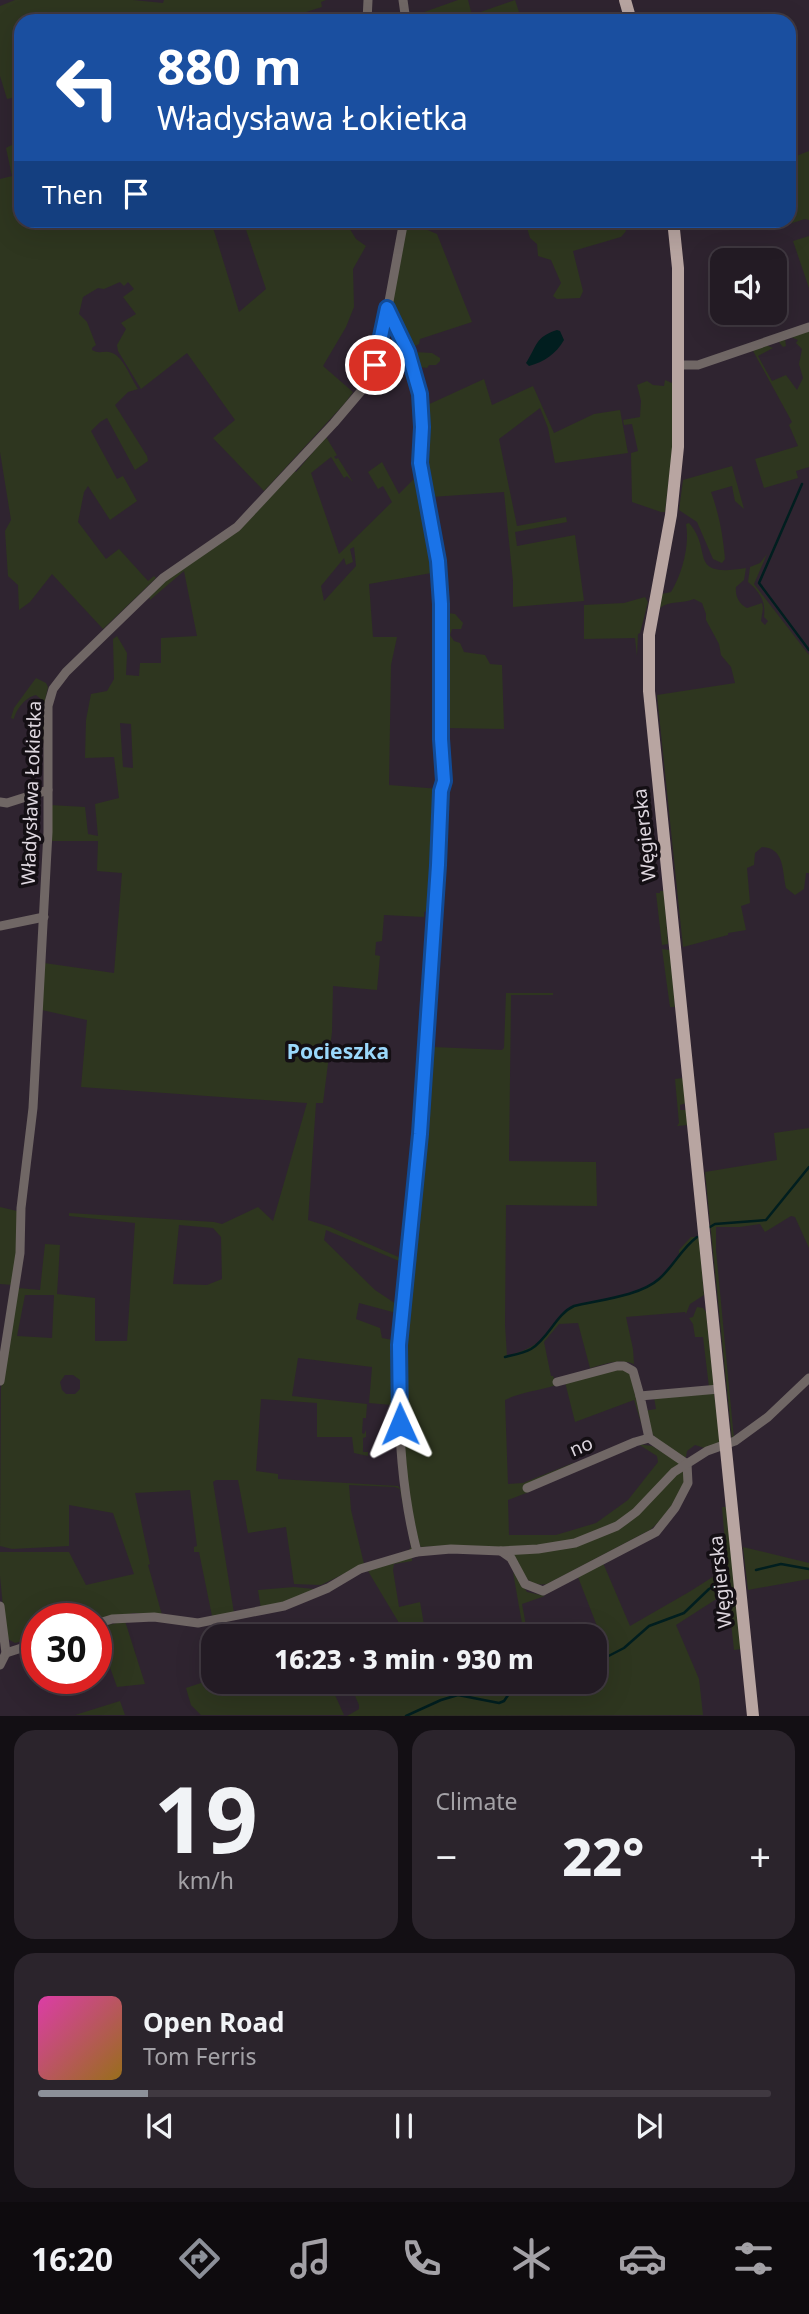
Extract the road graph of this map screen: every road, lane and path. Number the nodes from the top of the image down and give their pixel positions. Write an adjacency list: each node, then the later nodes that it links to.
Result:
1 (402, 228): 3 (street, Władysława Łokietka)
2 (674, 228): 5 (main road, Węgierska)
3 (387, 308): 6 (street, Władysława Łokietka); 20 (street)
4 (809, 327): 5 (street)
5 (679, 365): 13 (main road, Węgierska)
6 (48, 790): 7 (street); 8 (street, Władysława Łokietka)
7 (0, 802)
8 (44, 917): 9 (street); 11 (street, Władysława Łokietka)
9 (0, 926)
10 (809, 1378): 16 (street)
11 (0, 1381)
12 (557, 1382): 14 (street)
13 (719, 1389): 14 (street); 16 (main road, Węgierska)
14 (640, 1396): 15 (street)
15 (649, 1438): 17 (street); 18 (street, no)
16 (725, 1446): 17 (street); 26 (main road, Węgierska)
17 (687, 1464): 19 (street); 19 (street)
18 (527, 1488)
19 (501, 1551): 20 (street)
20 (418, 1552): 22 (street)
21 (0, 1606): 24 (street)
22 (112, 1619)
23 (21, 1648): 24 (street)
24 (6, 1653): 25 (street)
25 (0, 1665)
26 (753, 1716)

